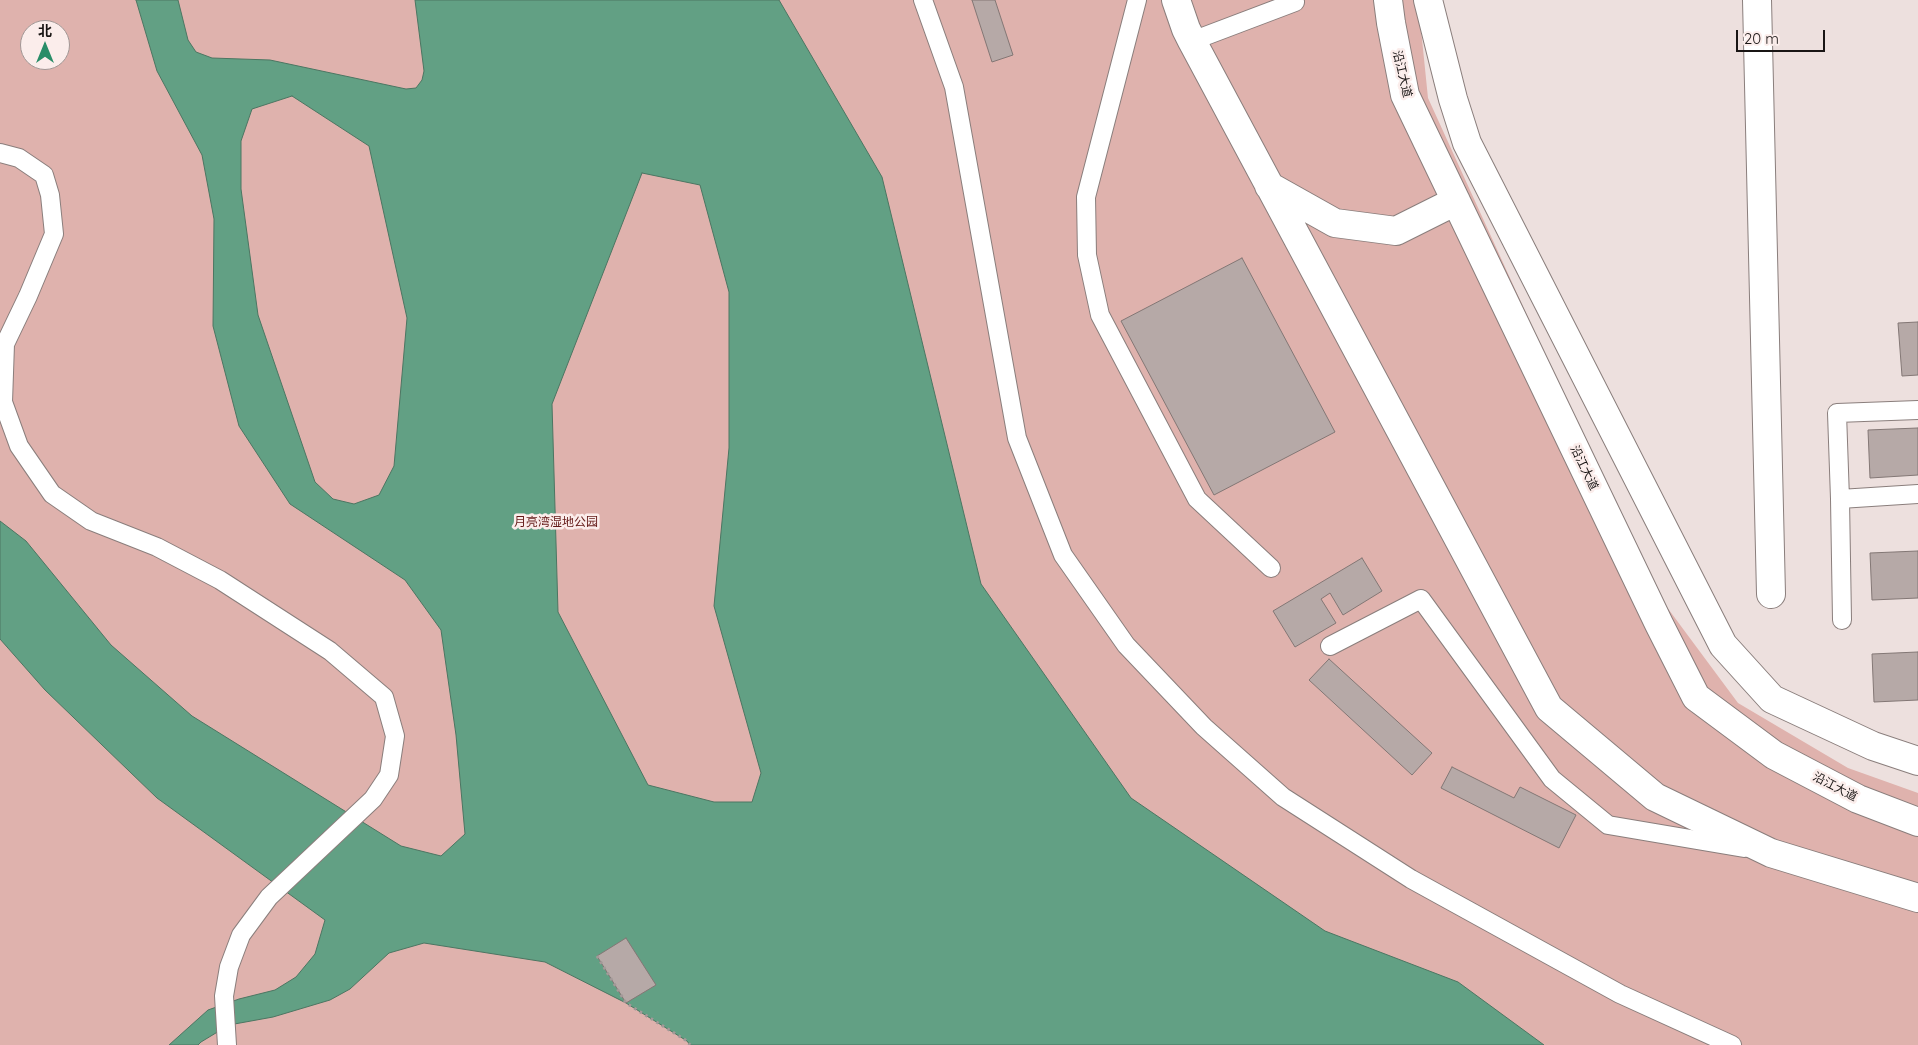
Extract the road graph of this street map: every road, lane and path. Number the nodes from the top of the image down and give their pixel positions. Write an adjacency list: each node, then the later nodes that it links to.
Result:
1 (923, 0): 26 (lane)
2 (1137, 0): 15 (lane)
3 (1176, 0): 8 (street)
4 (1294, 0): 8 (lane)
5 (1388, 0): 11 (street, 沿江大道)
6 (1428, 0): 19 (street)
7 (1757, 0): 16 (street)
8 (1192, 41): 10 (street)
9 (0, 153): 24 (lane)
10 (1269, 186): 11 (street); 21 (street)
11 (1456, 201): 20 (street, 沿江大道)
12 (1918, 410): 14 (lane)
13 (1918, 494): 14 (lane)
14 (1840, 499): 17 (lane)
15 (1271, 568)
16 (1771, 594)
17 (1842, 620)
18 (1330, 646): 21 (lane)
19 (1918, 761)
20 (1918, 822)
21 (1771, 853): 22 (street)
22 (1918, 898)
23 (597, 956): 25 (path)
24 (226, 1044)
25 (690, 1045)
26 (1732, 1045)

